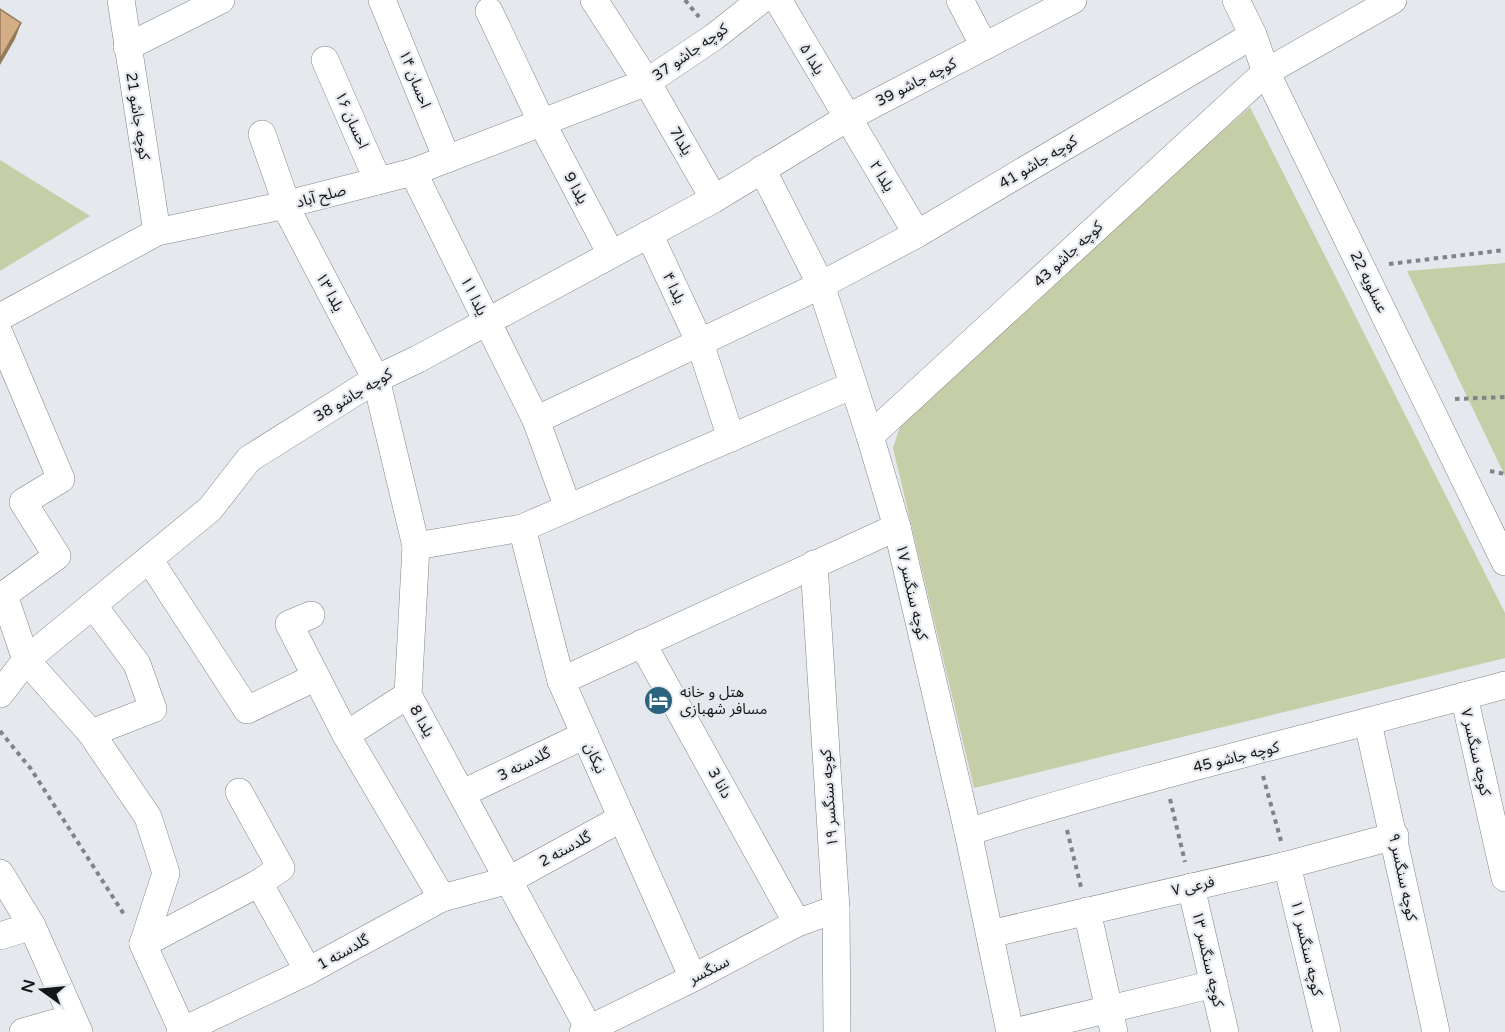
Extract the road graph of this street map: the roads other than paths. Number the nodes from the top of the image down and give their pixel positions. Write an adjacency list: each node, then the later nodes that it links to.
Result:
1 (121, 0): 14 (street, کوچه جاشو 21)
2 (221, 0): 14 (street)
3 (382, 0): 21 (street, احسان ۱۴)
4 (594, 0): 17 (street, یلدا7)
5 (760, 0): 17 (street, کوچه جاشو 37)
6 (778, 0): 18 (street, یلدا ۵)
7 (960, 0): 13 (street)
8 (1073, 0): 13 (street, کوچه جاشو 39)
9 (1236, 0): 12 (street, عسلویه 22)
10 (1393, 0): 16 (street, کوچه جاشو 43)
11 (489, 11): 19 (street, یلدا 9)
12 (1252, 35): 16 (street, عسلویه 22); 29 (street, کوچه جاشو 41)
13 (984, 46): 18 (street, کوچه جاشو 39)
14 (127, 47): 27 (street, کوچه جاشو 21)
15 (325, 60): 24 (street, احسان ۱۶)
16 (1266, 72): 39 (street, کوچه جاشو 43); 46 (street, عسلویه 22)
17 (647, 82): 19 (street, صلح آباد); 25 (street, یلدا7)
18 (847, 118): 22 (street, کوچه جاشو 39); 29 (street, یلدا ۲)
19 (542, 123): 21 (street, صلح آباد); 30 (street, یلدا 9)
20 (261, 134): 26 (street, یلدا ۱۳)
21 (447, 159): 23 (street, صلح آباد)
22 (762, 169): 25 (street, کوچه جاشو 38); 31 (street, کوچه سنگسر ۱۷)
23 (413, 172): 24 (street, صلح آباد); 33 (street, یلدا ۱۱)
24 (378, 181): 26 (street, صلح آباد)
25 (714, 199): 28 (street, کوچه جاشو 38)
26 (287, 204): 27 (street, صلح آباد); 36 (street, یلدا ۱۳)
27 (157, 232): 32 (street, صلح آباد)
28 (649, 234): 30 (street, کوچه جاشو 38); 35 (street, یلدا ۴)
29 (917, 234): 31 (street, کوچه جاشو 41)
30 (611, 254): 33 (street, کوچه جاشو 38)
31 (821, 285): 35 (street, کوچه جاشو 41); 37 (street, کوچه سنگسر ۱۷)
32 (0, 317)
33 (486, 321): 36 (street, کوچه جاشو 38); 38 (street, یلدا ۱۱)
34 (0, 335): 51 (street)
35 (700, 343): 38 (street, کوچه جاشو 41); 40 (street, یلدا ۴)
36 (376, 379): 44 (street, یلدا 8); 45 (street, کوچه جاشو 38)
37 (854, 385): 39 (street, کوچه سنگسر ۱۷); 40 (street)
38 (536, 420): 41 (street, یلدا ۱۱)
39 (870, 436): 42 (street, کوچه سنگسر ۱۷)
40 (731, 438): 41 (street)
41 (568, 508): 43 (street)
42 (897, 527): 47 (street); 65 (street, کوچه سنگسر ۱۷)
43 (522, 528): 44 (street); 53 (street, نیکان)
44 (416, 546): 56 (street, یلدا 8)
45 (149, 559): 48 (street, کوچه جاشو 38); 52 (street)
46 (1505, 562)
47 (814, 564): 50 (street); 74 (street, کوچه سنگسر ۱۹)
48 (93, 605): 51 (street, کوچه جاشو 38); 59 (street)
49 (311, 615): 52 (street)
50 (642, 642): 53 (street); 76 (street, دانا 3)
51 (26, 660): 55 (street, کوچه جاشو 38); 59 (street)
52 (316, 677): 60 (street)
53 (561, 681): 61 (street, نیکان)
54 (1505, 685): 57 (street, کوچه جاشو 45)
55 (0, 694)
56 (408, 695): 60 (street); 63 (street, یلدا 8)
57 (1464, 696): 58 (street, کوچه جاشو 45); 69 (street, کوچه سنگسر ۷)
58 (1368, 723): 65 (street, کوچه جاشو 45); 66 (street, کوچه سنگسر ۹)
59 (91, 733): 80 (street)
60 (346, 735): 73 (street)
61 (585, 735): 63 (street, گلدسته 3); 64 (street, نیکان)
62 (239, 792): 71 (street)
63 (463, 793): 70 (street, یلدا 8)
64 (622, 818): 70 (street, گلدسته 2); 82 (street, نیکان)
65 (969, 832): 78 (street, کوچه سنگسر ۱۷)
66 (1395, 836): 67 (street, فرعی ۷); 93 (street, کوچه سنگسر ۹)
67 (1287, 864): 72 (street, فرعی ۷); 92 (street, کوچه سنگسر ۱۱)
68 (0, 873): 77 (street)
69 (1505, 878)
70 (508, 880): 73 (street, گلدسته 1); 86 (street, یلدا 8)
71 (259, 883): 80 (street); 81 (street)
72 (1191, 887): 75 (street, فرعی ۷); 83 (street, کوچه سنگسر ۱۳)
73 (442, 898): 81 (street, گلدسته 1)
74 (836, 909): 76 (street, سنگسر); 89 (street, کوچه سنگسر ۱۹)
75 (1087, 911): 78 (street, فرعی ۷); 84 (street)
76 (798, 923): 82 (street, سنگسر)
77 (32, 926): 79 (street); 85 (street)
78 (990, 934): 90 (street, کوچه سنگسر ۱۷)
79 (0, 936)
80 (143, 944): 88 (street)
81 (308, 972): 88 (street, گلدسته 1)
82 (693, 978): 86 (street, سنگسر)
83 (1214, 984): 84 (street); 91 (street, کوچه سنگسر ۱۳)
84 (1112, 1021): 90 (street)
85 (76, 1025): 87 (street)
86 (586, 1031)
87 (23, 1032)
88 (182, 1032)
89 (837, 1032)
90 (1012, 1032)
91 (1225, 1032)
92 (1327, 1032)
93 (1436, 1032)

